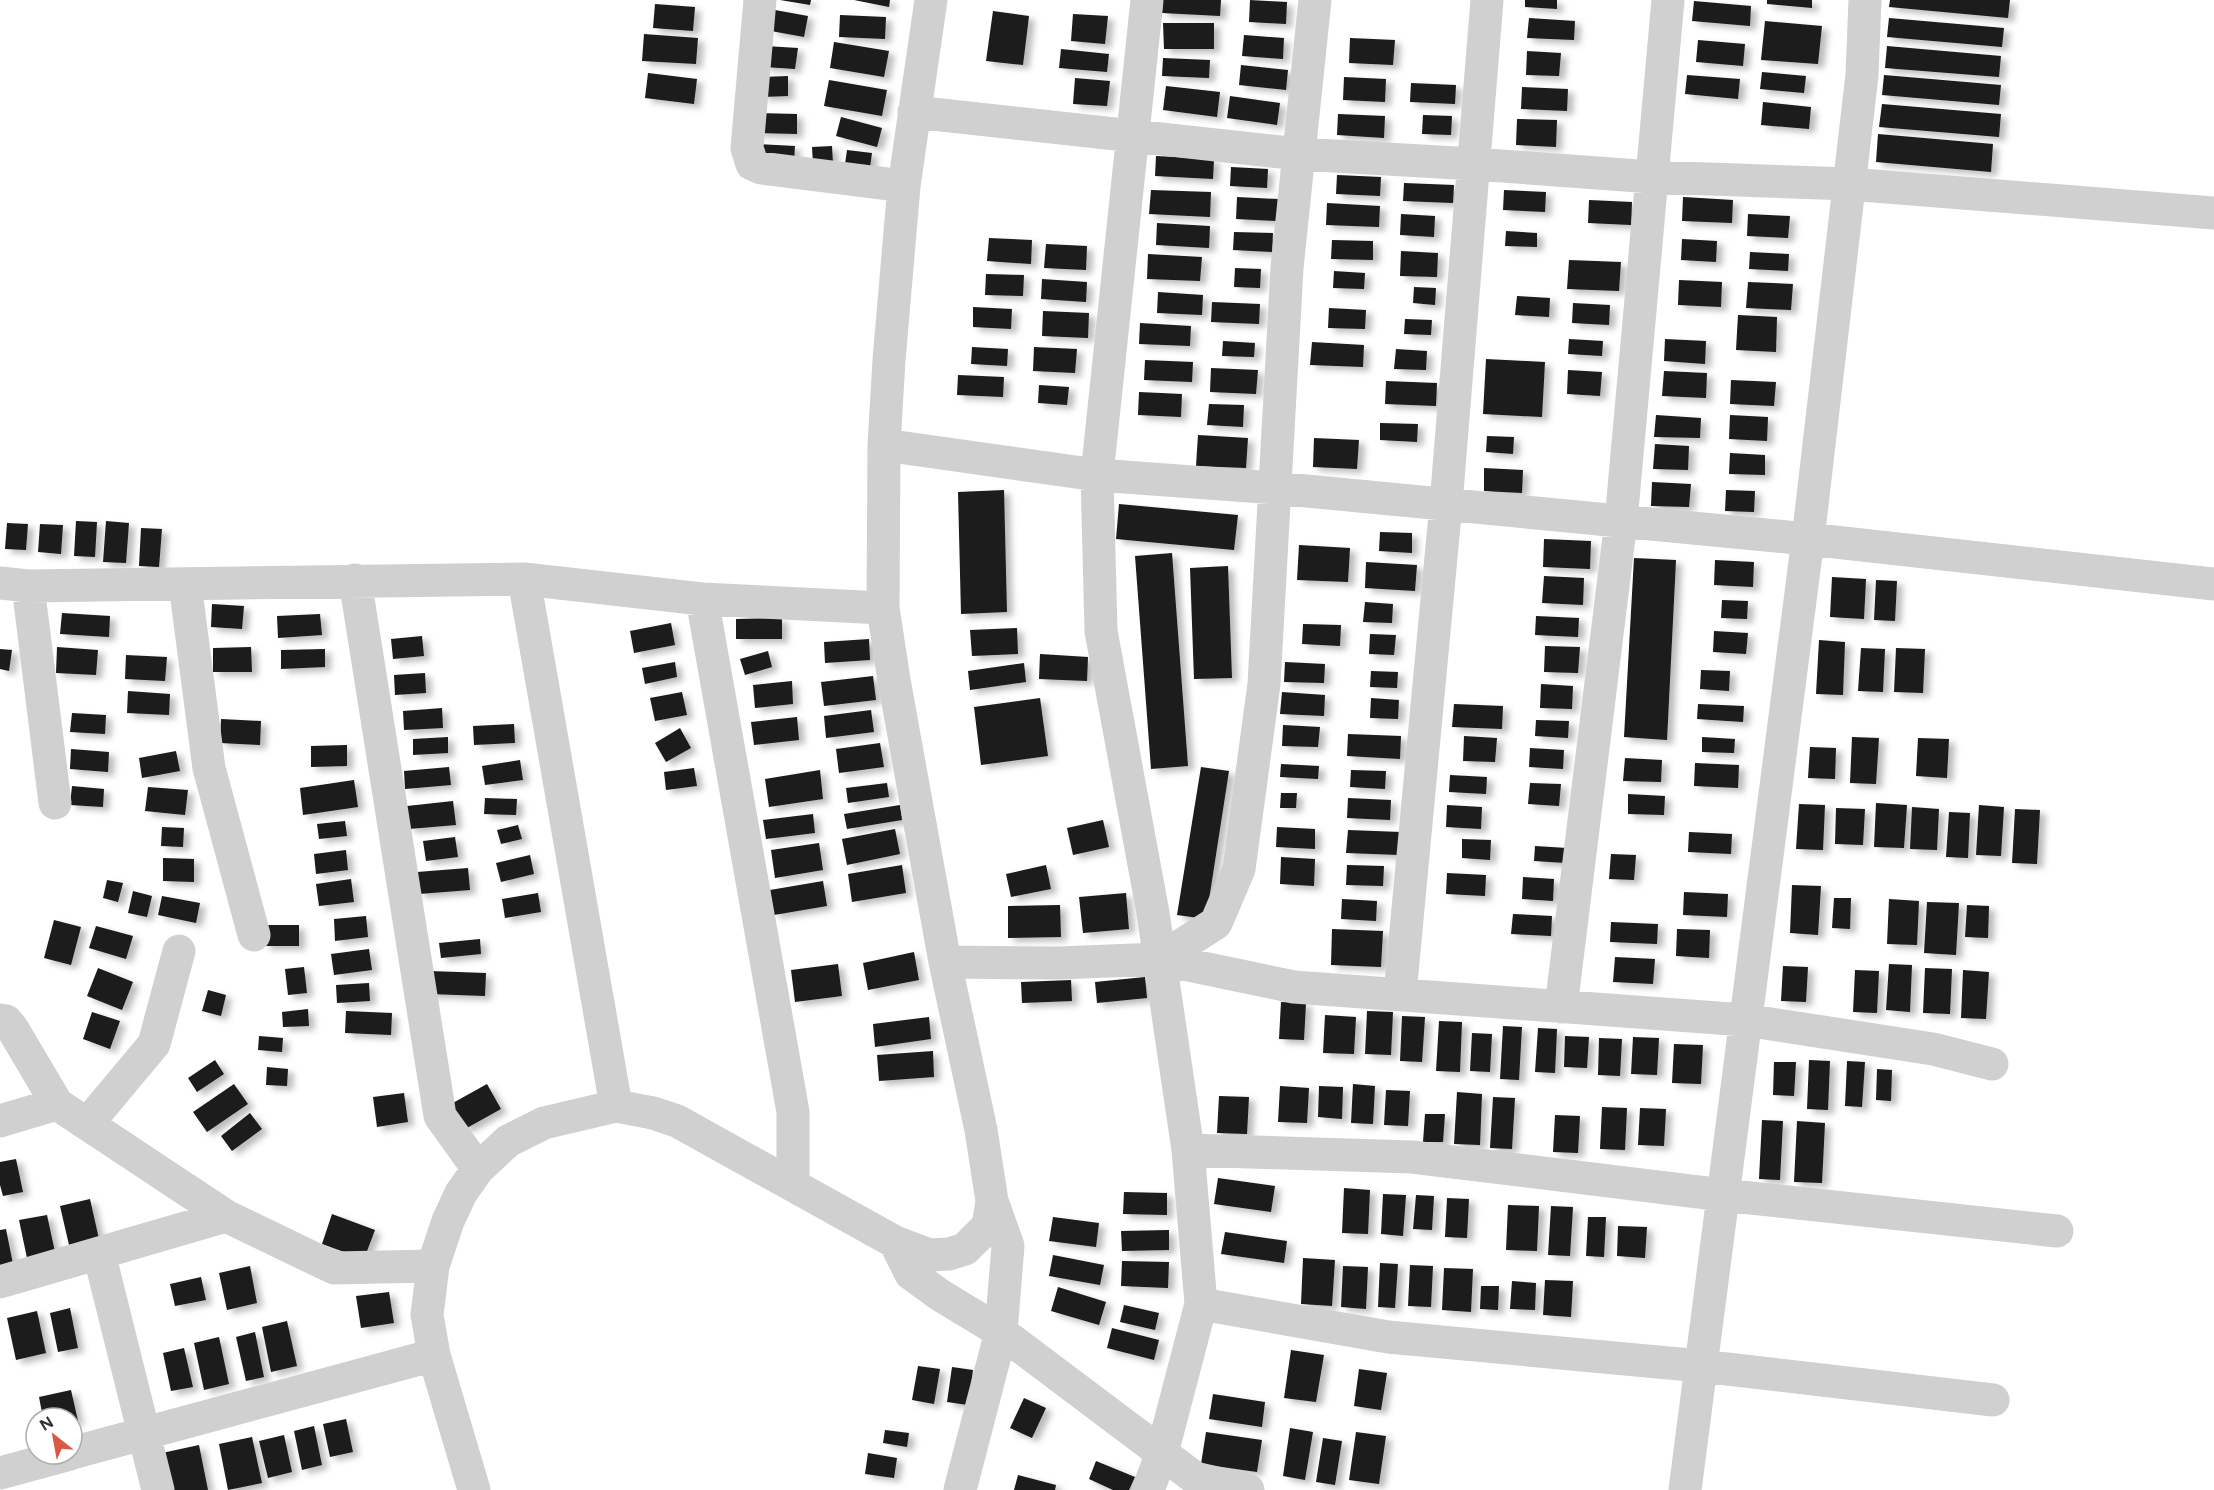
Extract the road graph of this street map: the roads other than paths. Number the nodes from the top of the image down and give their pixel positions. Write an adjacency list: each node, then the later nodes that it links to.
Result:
1 (760, 0): 14 (street)
2 (931, 0): 8 (street)
3 (1148, 0): 9 (street)
4 (1316, 0): 10 (street)
5 (1487, 0): 11 (street)
6 (1668, 0): 12 (street)
7 (1865, 0): 13 (street)
8 (914, 112): 9 (street); 14 (street)
9 (1133, 135): 10 (street); 17 (street)
10 (1299, 154): 11 (street); 18 (street)
11 (1474, 164): 12 (street); 19 (street)
12 (1652, 177): 13 (street); 20 (street)
13 (1849, 184): 15 (street); 21 (street)
14 (904, 186): 16 (street)
15 (2214, 213)
16 (884, 445): 17 (street); 28 (street)
17 (1097, 475): 18 (street); 32 (street)
18 (1275, 488): 19 (street); 32 (street)
19 (1446, 504): 20 (street); 34 (street)
20 (1621, 521): 21 (street); 35 (street)
21 (1808, 539): 25 (street); 37 (street)
22 (524, 579): 23 (street); 27 (street); 40 (street)
23 (355, 580): 24 (street); 44 (street)
24 (185, 584): 26 (street); 30 (street)
25 (2214, 584)
26 (14, 585): 29 (street)
27 (702, 598): 28 (street); 45 (street)
28 (883, 608): 33 (street)
29 (55, 803)
30 (254, 935)
31 (179, 951): 42 (street)
32 (1160, 959): 33 (street); 34 (street); 43 (street)
33 (945, 962): 47 (street)
34 (1400, 994): 35 (street)
35 (1561, 1007): 37 (street)
36 (0, 1020): 39 (street)
37 (1745, 1020): 38 (street); 46 (street)
38 (1992, 1064)
39 (57, 1104): 41 (street); 42 (street)
40 (616, 1106): 44 (street); 45 (street)
41 (0, 1121)
42 (88, 1123): 48 (street)
43 (1188, 1150): 46 (street); 54 (street)
44 (478, 1169): 52 (street)
45 (793, 1185): 50 (street)
46 (1723, 1195): 49 (street); 57 (street)
47 (992, 1201): 50 (street); 55 (street)
48 (226, 1216): 51 (street); 52 (street)
49 (2057, 1231)
50 (896, 1242): 55 (street)
51 (99, 1253): 53 (street); 59 (street)
52 (433, 1266): 56 (street)
53 (0, 1282)
54 (1201, 1304): 57 (street); 61 (street)
55 (1001, 1332): 61 (street); 66 (street)
56 (434, 1355): 59 (street); 65 (street)
57 (1701, 1366): 58 (street); 69 (street)
58 (1992, 1400)
59 (143, 1435): 60 (street); 64 (street)
60 (84, 1451)
61 (1162, 1453): 67 (street); 68 (street)
62 (26, 1466): 63 (street)
63 (0, 1473)
64 (158, 1490)
65 (474, 1490)
66 (960, 1490)
67 (1148, 1490)
68 (1248, 1490)
69 (1685, 1490)

